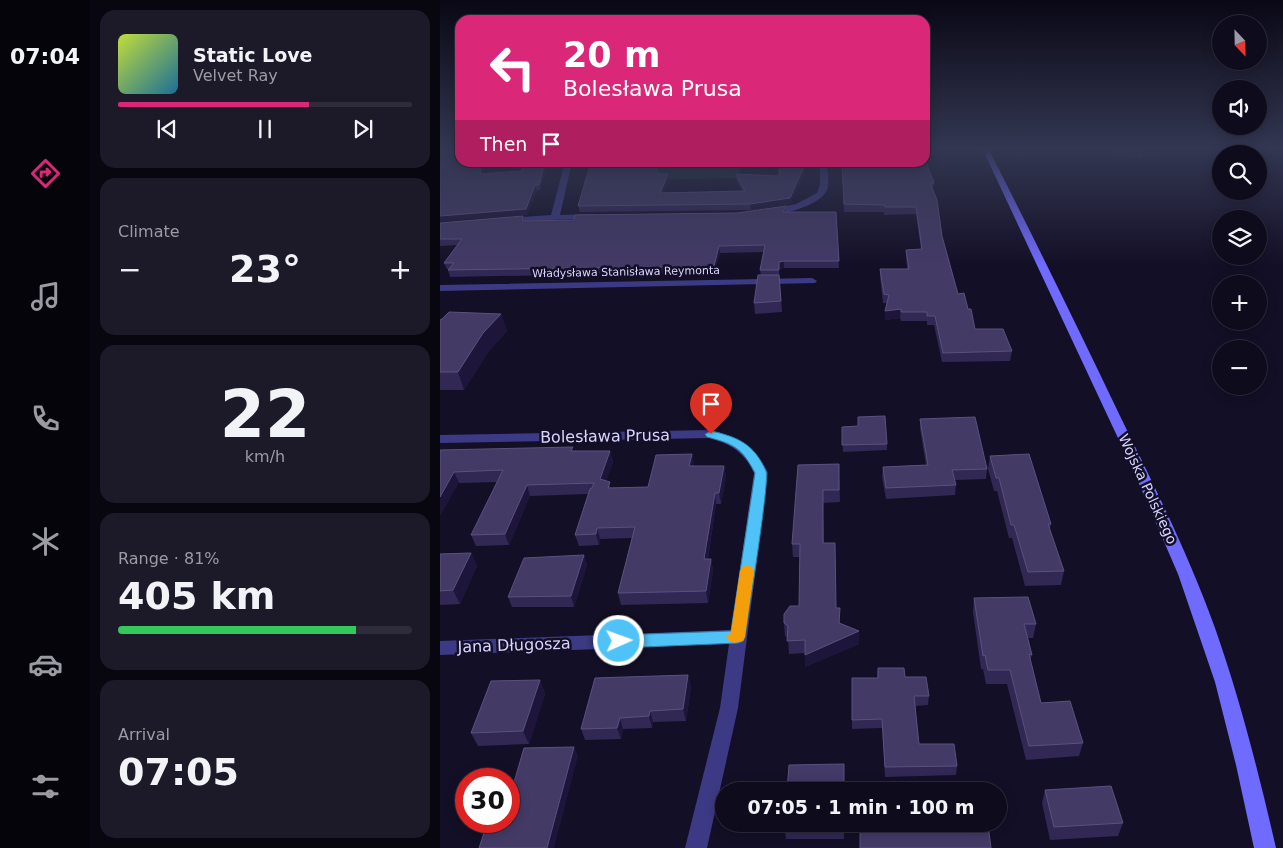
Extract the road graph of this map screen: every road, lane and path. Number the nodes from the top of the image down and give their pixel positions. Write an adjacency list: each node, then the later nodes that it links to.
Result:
1 (562, 188): 6 (street)
2 (823, 188): 4 (street)
3 (1005, 188): 14 (main road, Wojska Polskiego)
4 (758, 213)
5 (604, 216): 6 (street)
6 (555, 217): 7 (street)
7 (497, 221)
8 (812, 281): 9 (street, Władysława Stanisława Reymonta)
9 (440, 288)
10 (440, 439): 11 (street, Bolesława Prusa)
11 (738, 637): 12 (street, Jana Długosza); 13 (street, Bolesława Prusa)
12 (440, 648)
13 (696, 848)
14 (1265, 848)

